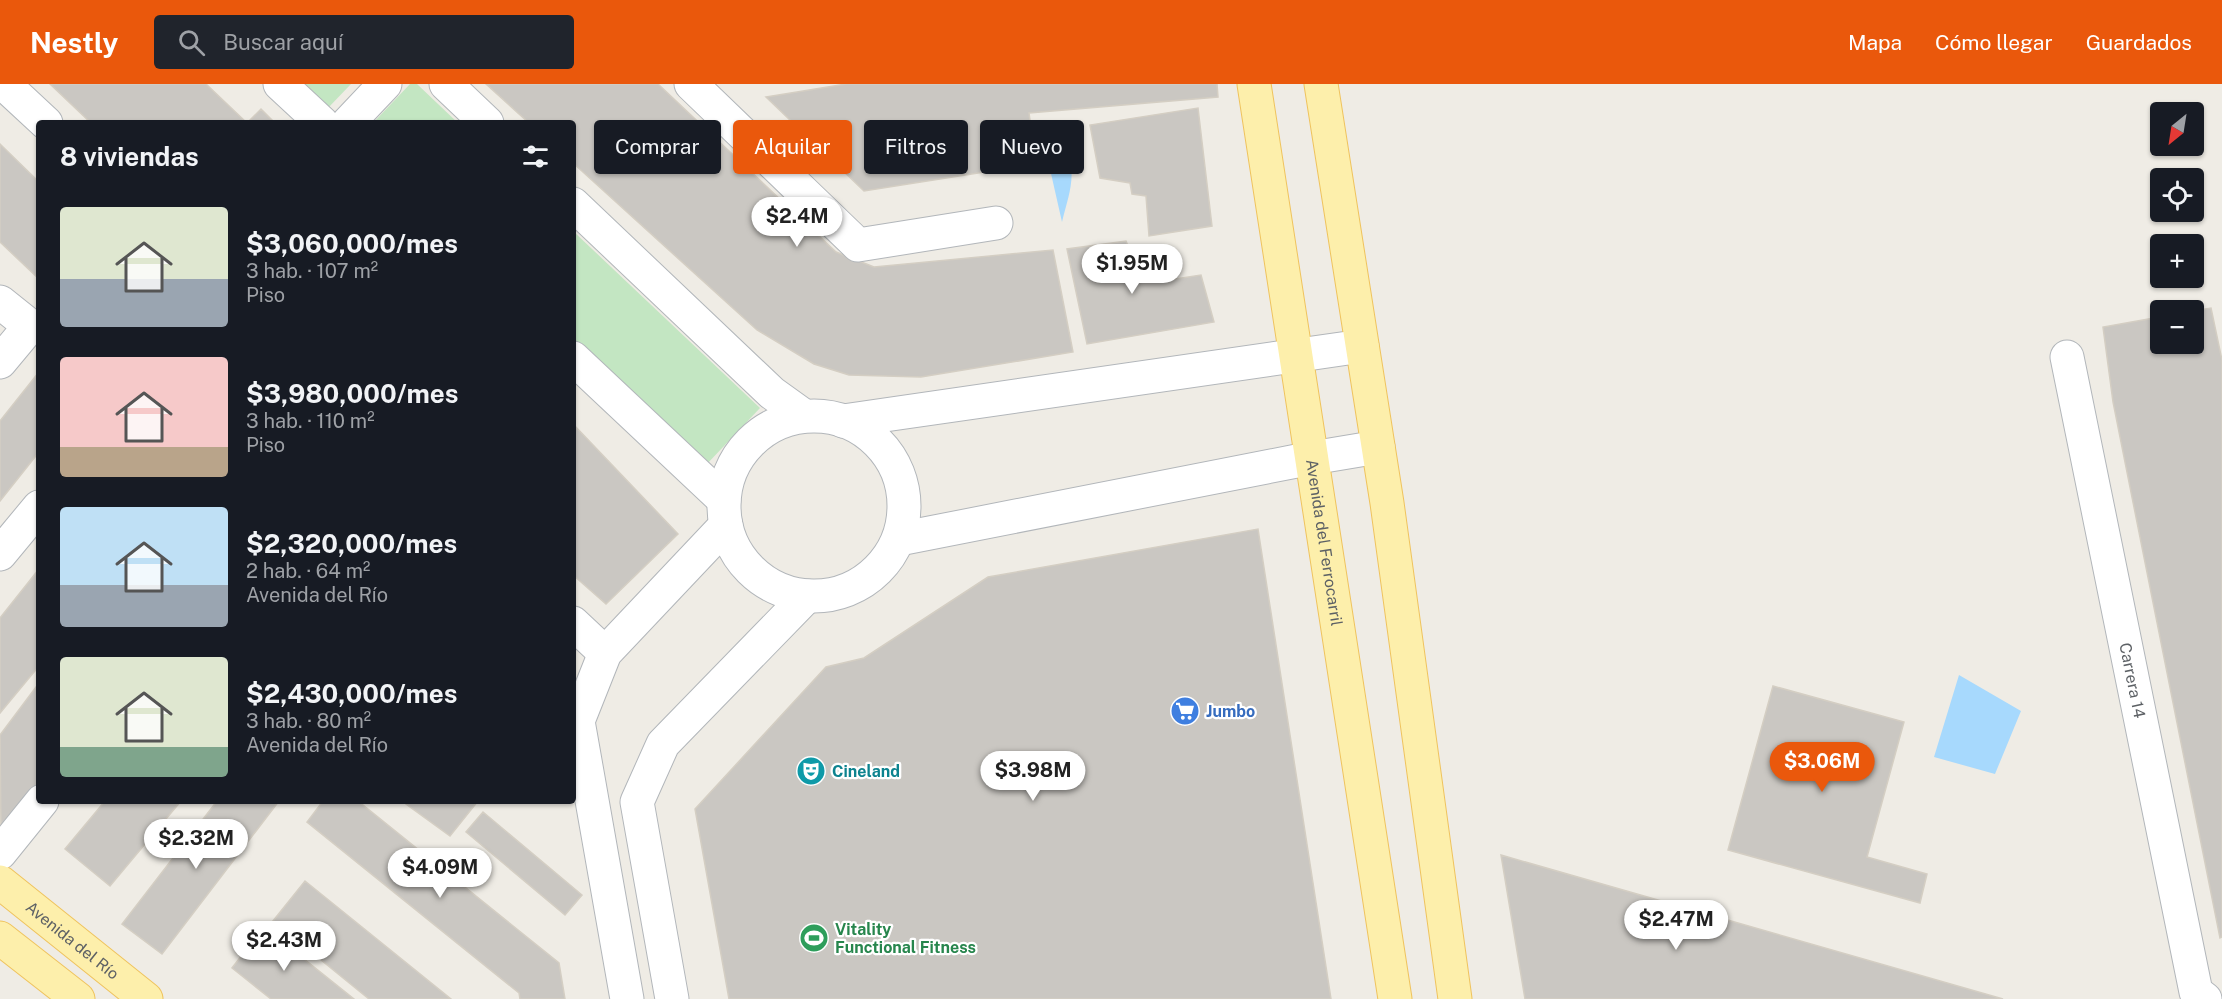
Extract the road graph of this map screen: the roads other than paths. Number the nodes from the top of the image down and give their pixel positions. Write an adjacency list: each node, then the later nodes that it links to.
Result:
1 (3, 84): 8 (street)
2 (280, 84): 9 (street)
3 (385, 84): 10 (street)
4 (446, 84): 11 (street)
5 (691, 84): 13 (street)
6 (1254, 84): 16 (main road, Avenida del Ferrocarril)
7 (1321, 84): 15 (main road)
8 (43, 120)
9 (319, 120)
10 (351, 120)
11 (485, 120)
12 (576, 207): 20 (street)
13 (996, 223)
14 (0, 302): 19 (street)
15 (1362, 346): 16 (street); 22 (main road)
16 (1296, 354): 21 (street); 23 (main road, Avenida del Ferrocarril)
17 (2067, 357): 41 (street, Carrera 14)
18 (576, 361): 25 (street)
19 (0, 362)
20 (804, 416): 21 (street); 25 (street)
21 (843, 421): 26 (street)
22 (1378, 447): 23 (street); 40 (main road)
23 (1312, 458): 26 (street); 39 (main road, Avenida del Ferrocarril)
24 (36, 511): 27 (street)
25 (725, 512): 28 (street); 30 (street)
26 (899, 539): 28 (street)
27 (0, 554)
28 (807, 596): 38 (street)
29 (576, 626): 30 (street)
30 (604, 653): 37 (street)
31 (40, 804): 32 (street)
32 (0, 854)
33 (0, 882): 36 (main road, Avenida del Río)
34 (0, 938): 35 (main road)
35 (78, 999)
36 (146, 999)
37 (627, 999)
38 (672, 999)
39 (1395, 999)
40 (1455, 999)
41 (2205, 999)

